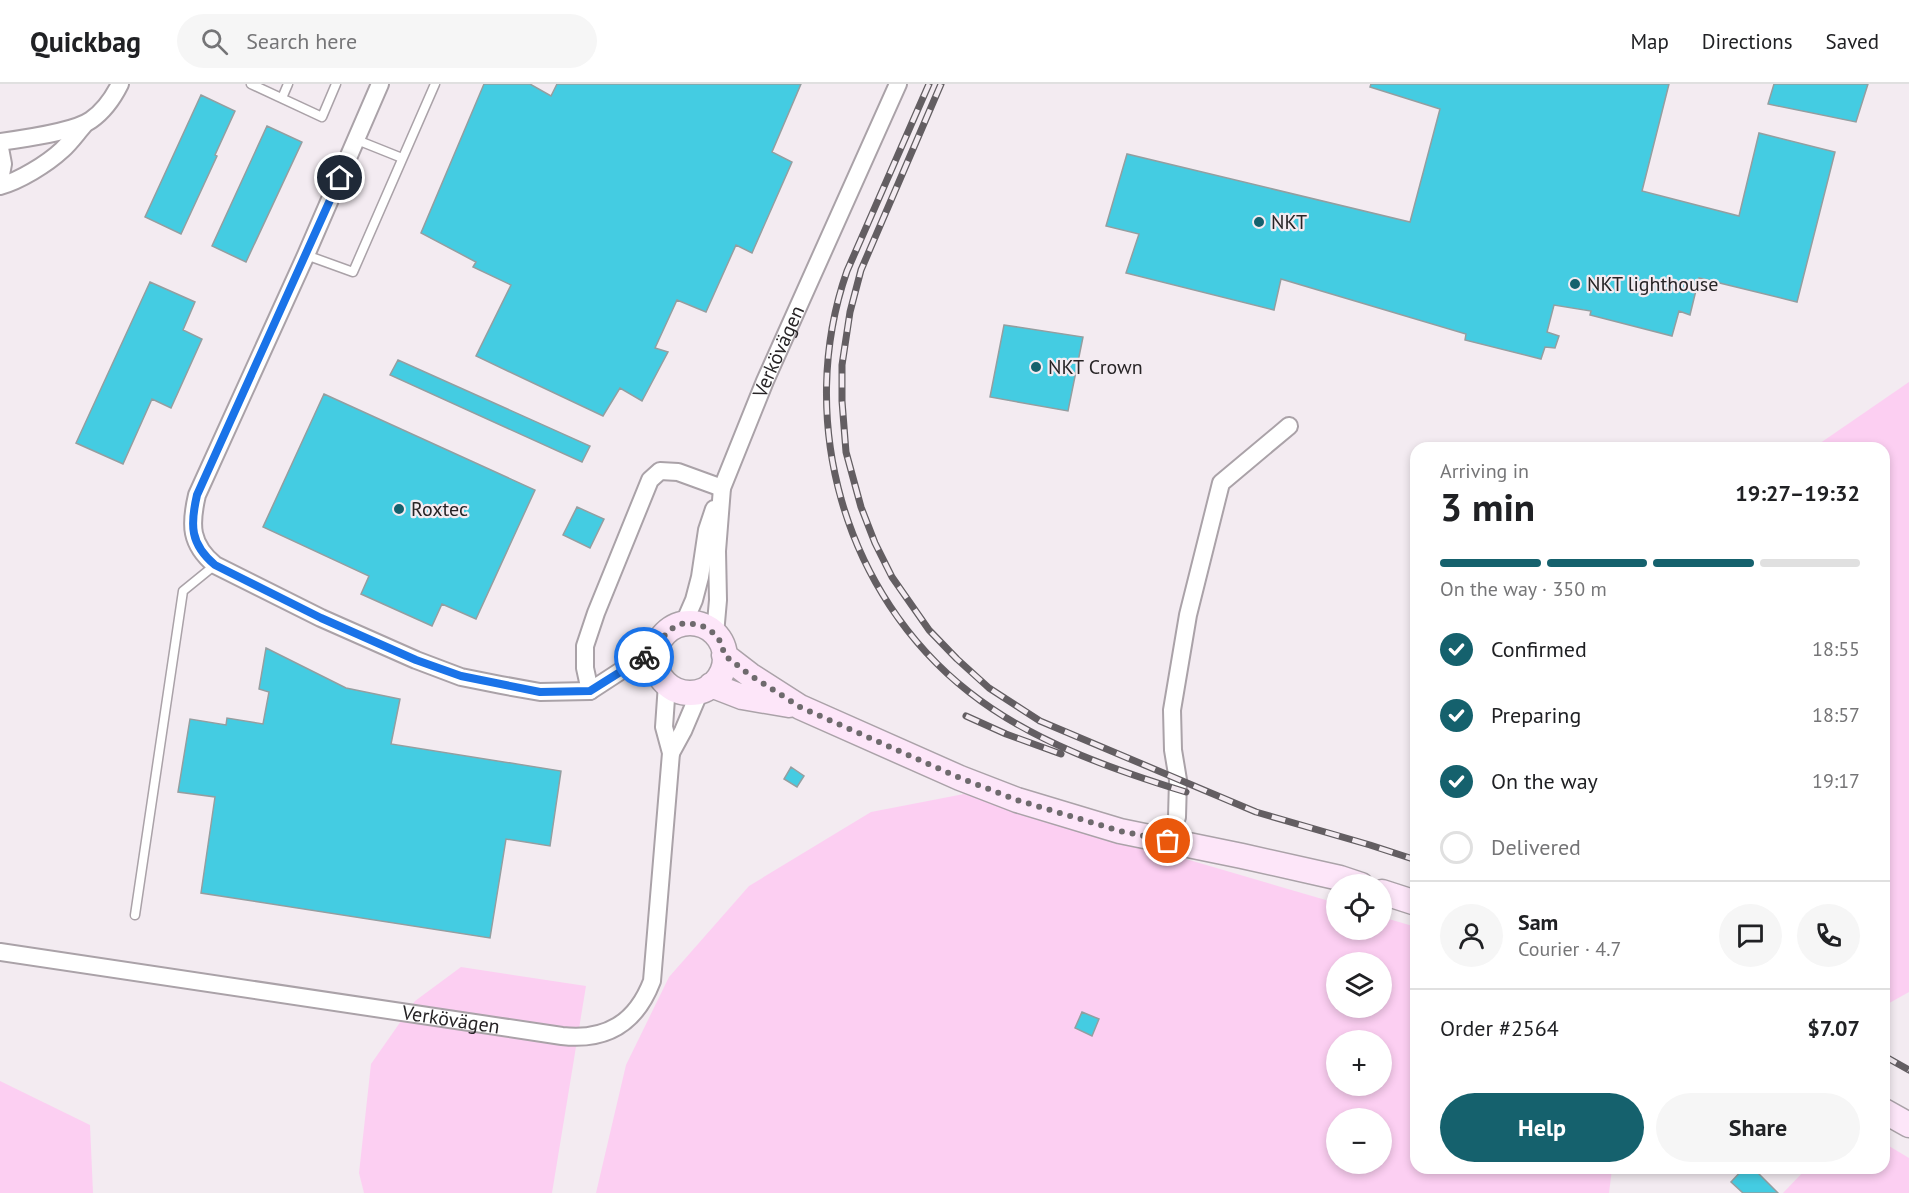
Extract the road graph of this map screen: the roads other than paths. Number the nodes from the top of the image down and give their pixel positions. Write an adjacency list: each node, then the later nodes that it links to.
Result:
1 (120, 84): 9 (street)
2 (251, 84): 8 (lane)
3 (288, 84): 8 (lane)
4 (336, 84): 8 (lane)
5 (380, 84): 10 (street)
6 (435, 84): 13 (lane)
7 (898, 84): 18 (street, Verkövägen)
8 (282, 99)
9 (84, 125): 11 (street); 15 (street)
10 (357, 140): 13 (lane); 16 (street)
11 (0, 142)
12 (0, 148): 14 (street)
13 (402, 158): 16 (lane)
14 (0, 180)
15 (0, 186)
16 (306, 255): 19 (street)
17 (1289, 426): 28 (street)
18 (722, 488): 20 (street); 21 (street, Verkövägen); 25 (street)
19 (215, 565): 25 (street); 32 (lane)
20 (684, 623): 21 (main road); 22 (main road)
21 (720, 644): 24 (main road, Verkövägen); 26 (main road)
22 (656, 653): 23 (main road, Verkövägen); 25 (street)
23 (667, 684): 24 (main road); 27 (street, Verkövägen)
24 (705, 688): 26 (main road); 27 (street, Verkövägen)
25 (590, 691)
26 (800, 707): 28 (main road)
27 (671, 753): 33 (street, Verkövägen)
28 (1168, 841): 29 (main road)
29 (1326, 875)
30 (1392, 895): 31 (main road)
31 (1410, 901)
32 (135, 915)
33 (0, 952)
34 (1890, 1114): 35 (main road)
35 (1909, 1125)

